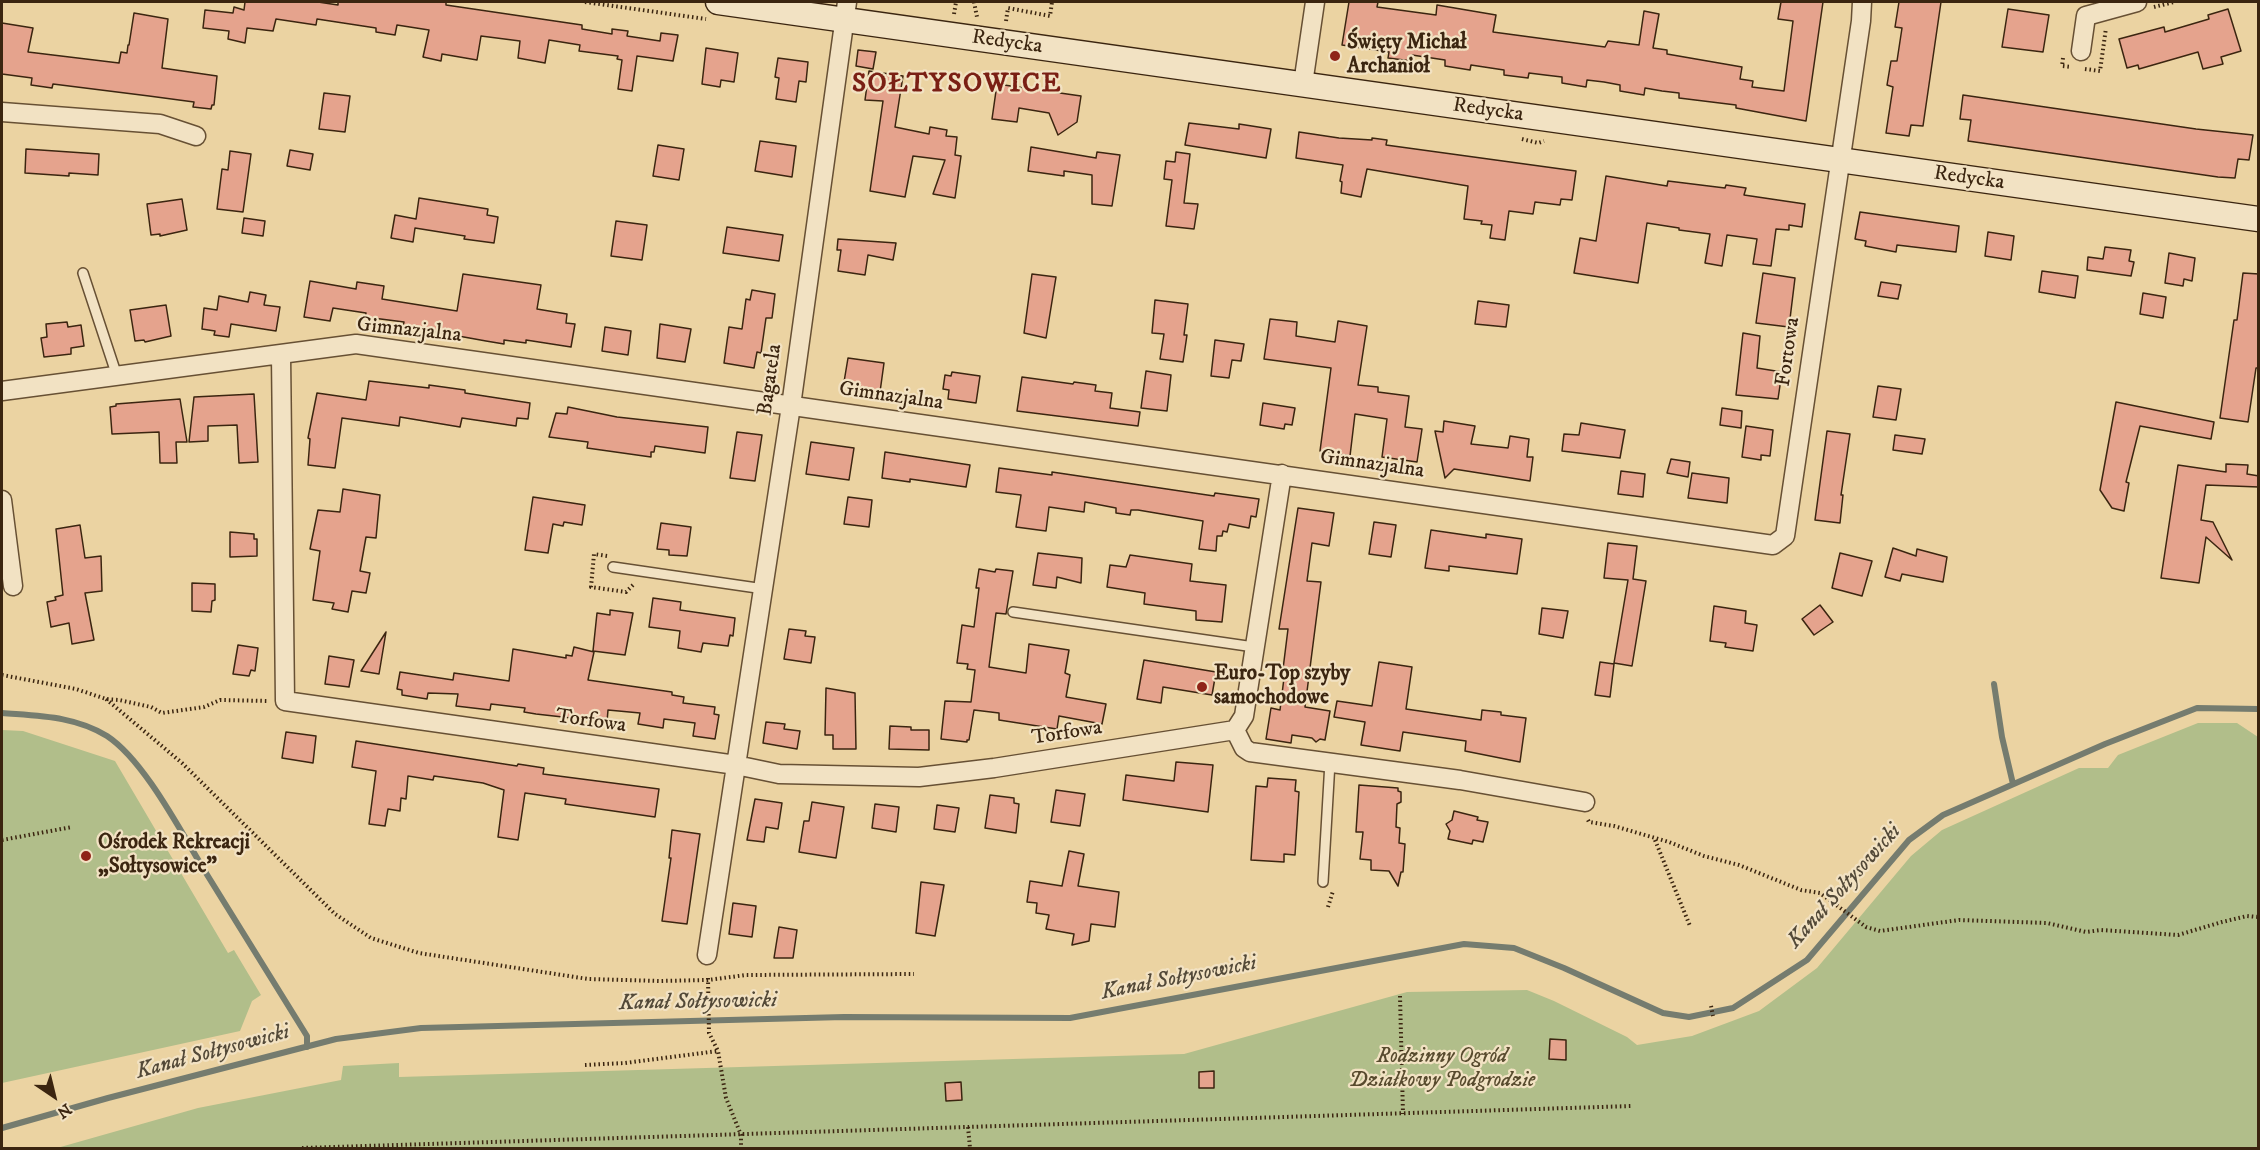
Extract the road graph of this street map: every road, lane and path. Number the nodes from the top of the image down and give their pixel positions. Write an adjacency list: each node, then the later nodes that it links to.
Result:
1 (718, 2): 8 (street, Redycka)
2 (956, 2): 9 (path)
3 (974, 2): 11 (path)
4 (1052, 2): 10 (path)
5 (1315, 2): 13 (street)
6 (1862, 2): 16 (street, Fortowa)
7 (2138, 2): 12 (street)
8 (846, 11): 13 (street, Redycka); 22 (street, Bagatela)
9 (954, 14)
10 (1007, 14)
11 (977, 17)
12 (2081, 51)
13 (1304, 84): 16 (street, Redycka)
14 (2, 112): 15 (street)
15 (196, 136)
16 (1840, 161): 17 (street, Redycka); 25 (street, Fortowa)
17 (2259, 219)
18 (83, 273): 20 (lane)
19 (281, 355): 20 (street, Gimnazjalna); 22 (street, Gimnazjalna); 35 (street)
20 (117, 376): 21 (street, Gimnazjalna)
21 (2, 392)
22 (791, 406): 23 (street, Gimnazjalna); 29 (street, Bagatela)
23 (1282, 474): 25 (street, Gimnazjalna); 32 (street)
24 (2, 500): 28 (street)
25 (1773, 545)
26 (594, 554): 30 (path)
27 (613, 567): 29 (lane)
28 (13, 586)
29 (764, 589): 38 (street, Bagatela)
30 (626, 592)
31 (1013, 612): 32 (lane)
32 (1254, 647): 36 (street)
33 (2, 675): 34 (path)
34 (106, 699): 35 (path); 48 (path)
35 (285, 701): 38 (street, Torfowa)
36 (1235, 730): 37 (street); 38 (street, Torfowa)
37 (1330, 762): 39 (street); 43 (lane)
38 (736, 765): 46 (street, Bagatela)
39 (1585, 802): 41 (path)
40 (72, 826): 42 (path)
41 (1655, 839): 44 (path); 45 (path)
42 (2, 840)
43 (1323, 882)
44 (2259, 917)
45 (1690, 926)
46 (707, 955)
47 (914, 974): 48 (path)
48 (708, 980): 52 (path)
49 (1400, 996): 55 (path)
50 (1711, 1006): 51 (path)
51 (1713, 1016)
52 (718, 1051): 53 (path); 57 (path)
53 (585, 1065)
54 (1632, 1106): 55 (path)
55 (1403, 1114): 56 (path)
56 (968, 1127): 57 (path); 60 (path)
57 (741, 1135): 58 (path); 59 (path)
58 (302, 1149)
59 (741, 1149)
60 (970, 1149)

